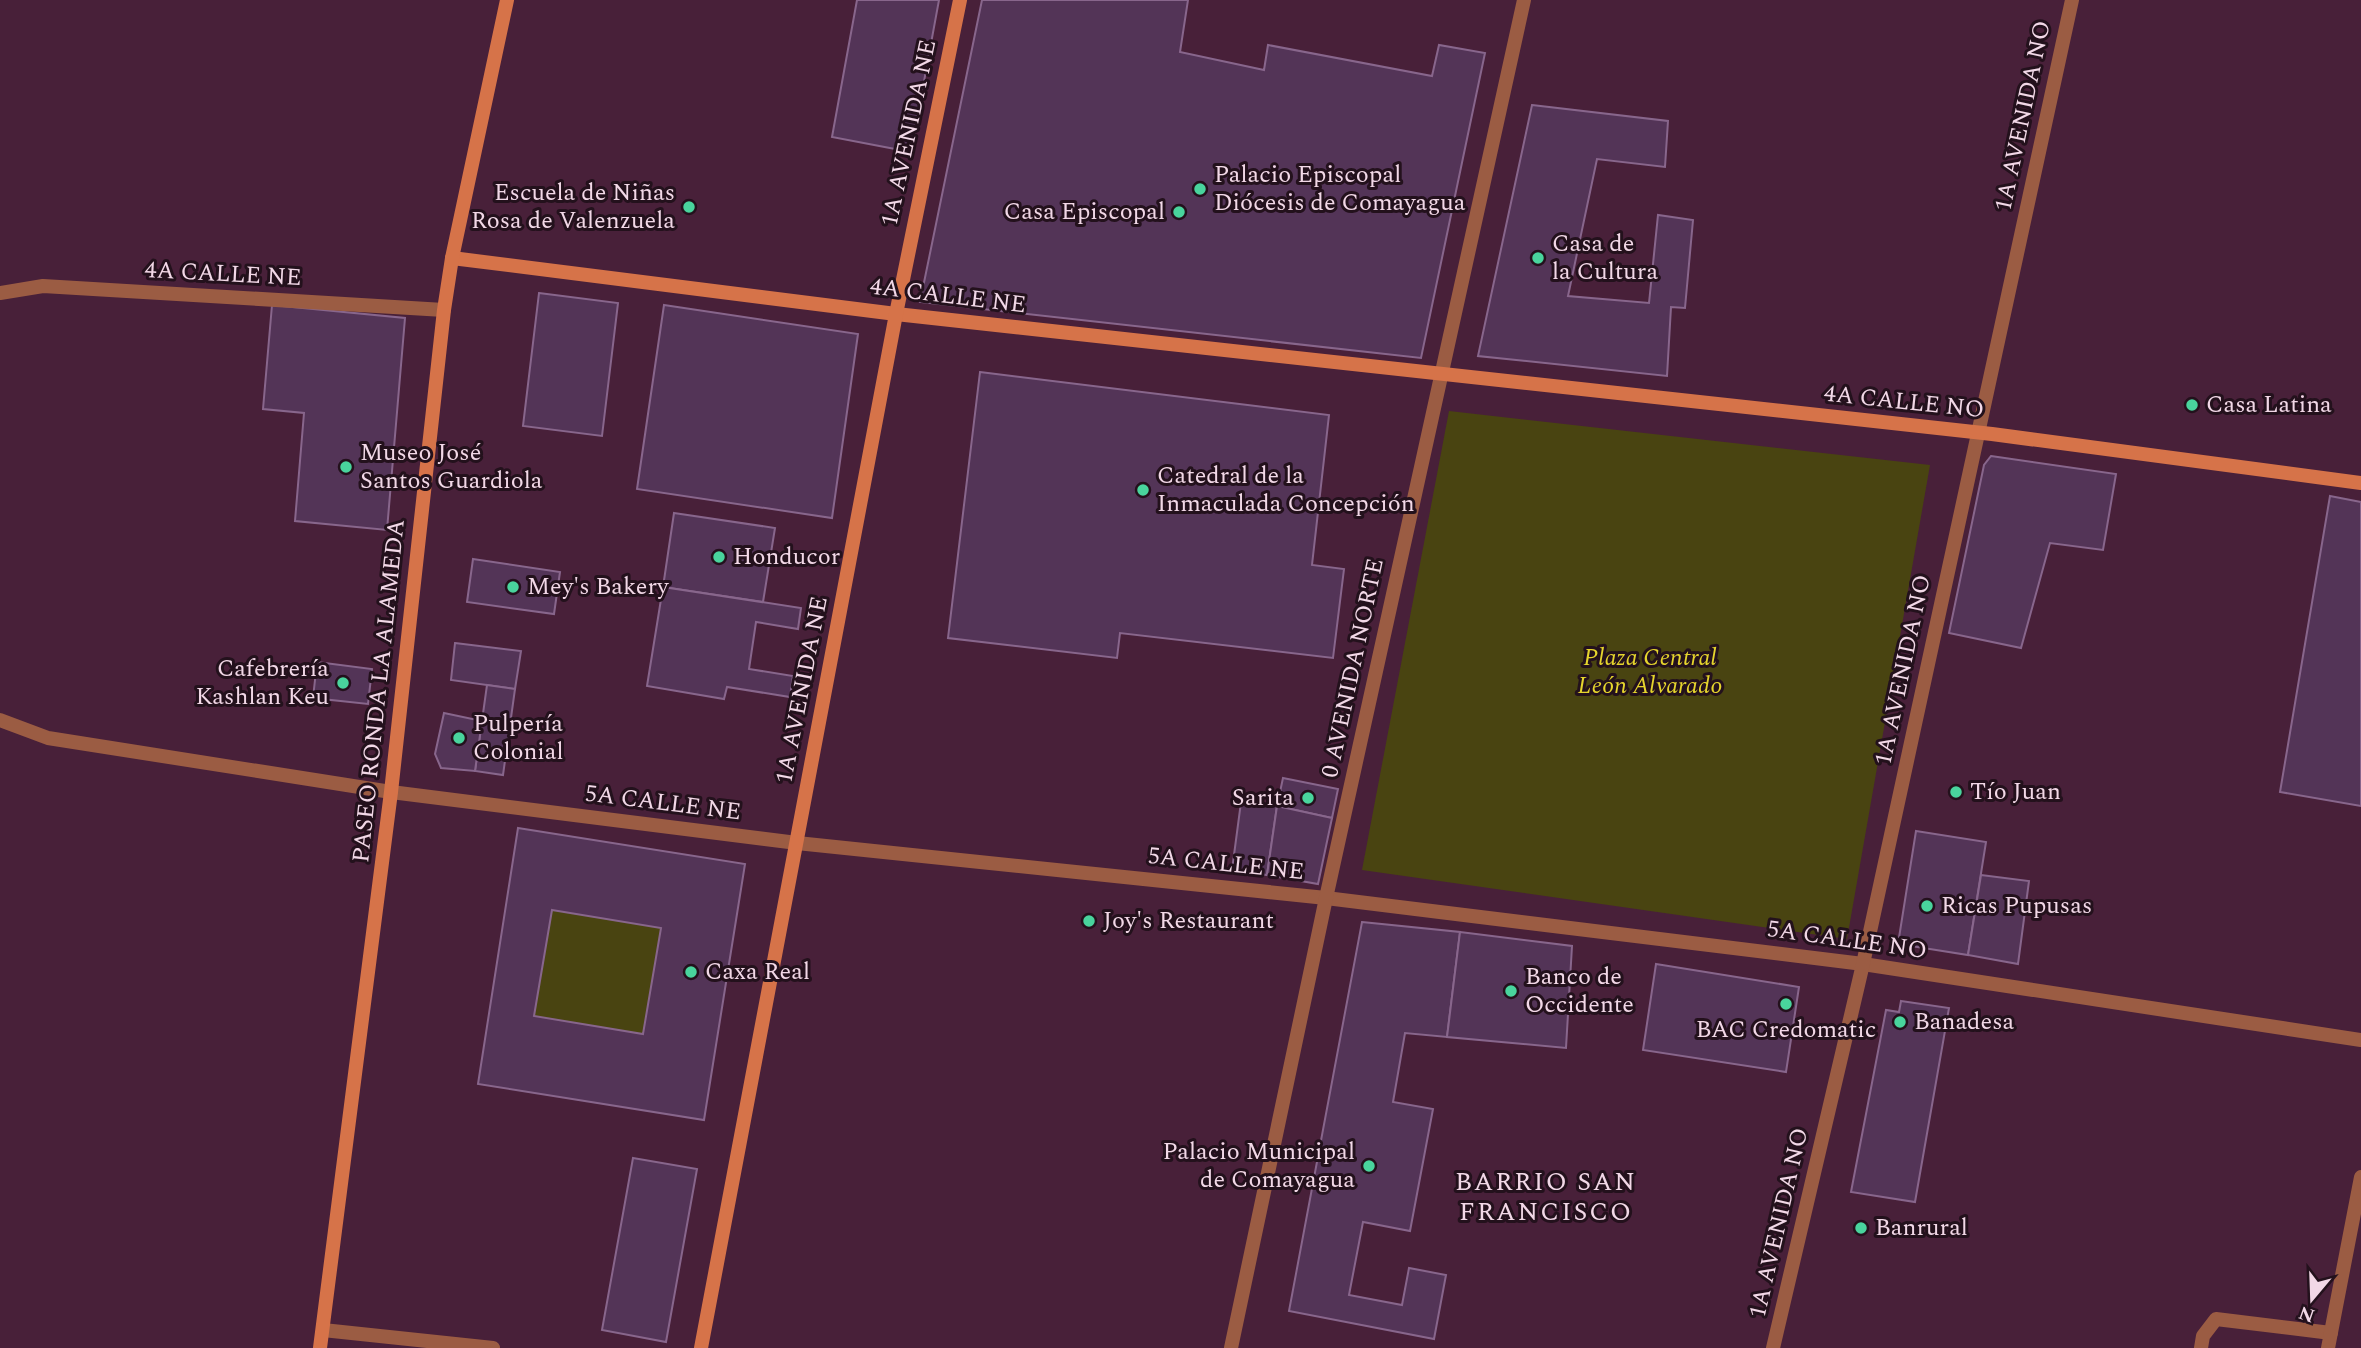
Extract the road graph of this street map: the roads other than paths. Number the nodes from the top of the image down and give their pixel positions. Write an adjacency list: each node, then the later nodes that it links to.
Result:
1 (507, 0): 5 (street, PASEO RONDA LA ALAMEDA)
2 (960, 0): 8 (street, 1A AVENIDA NE)
3 (1524, 0): 9 (street, 0 AVENIDA NORTE)
4 (2072, 0): 10 (street, 1A AVENIDA NO)
5 (452, 258): 7 (street, PASEO RONDA LA ALAMEDA); 8 (street, 4A CALLE NE)
6 (0, 293): 7 (street, 4A CALLE NE)
7 (444, 310): 13 (street, PASEO RONDA LA ALAMEDA)
8 (895, 314): 9 (street, 4A CALLE NE); 14 (street, 1A AVENIDA NE)
9 (1440, 374): 10 (street, 4A CALLE NO); 15 (street, 0 AVENIDA NORTE)
10 (1977, 433): 11 (street, 4A CALLE NO); 16 (street, 1A AVENIDA NO)
11 (2361, 483)
12 (0, 720): 13 (street, 5A CALLE NE)
13 (391, 792): 14 (street, 5A CALLE NE); 19 (street, PASEO RONDA LA ALAMEDA)
14 (797, 843): 15 (street, 5A CALLE NE); 23 (street, 1A AVENIDA NE)
15 (1326, 898): 16 (street, 5A CALLE NO); 24 (street, 0 AVENIDA NORTE)
16 (1863, 964): 17 (street, 5A CALLE NO); 25 (street, 1A AVENIDA NO)
17 (2361, 1040)
18 (2361, 1177): 20 (street)
19 (323, 1330): 21 (street, PASEO RONDA LA ALAMEDA); 22 (street)
20 (2330, 1341): 26 (street)
21 (320, 1348)
22 (493, 1348)
23 (701, 1348)
24 (1231, 1348)
25 (1773, 1348)
26 (2201, 1348)

